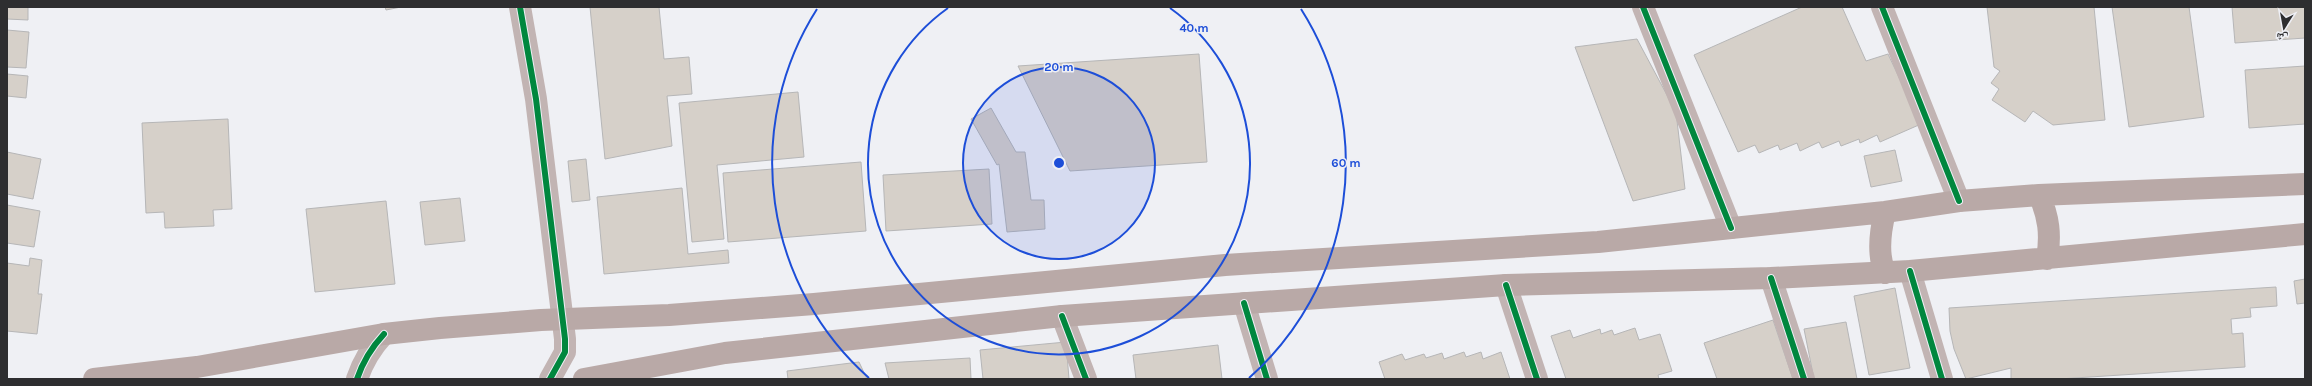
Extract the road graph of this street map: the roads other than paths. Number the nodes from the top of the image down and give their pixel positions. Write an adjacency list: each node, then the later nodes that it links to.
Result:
1 (520, 7): 17 (street)
2 (1643, 7): 8 (street)
3 (1882, 7): 6 (street)
4 (2305, 184): 5 (main road)
5 (2040, 195): 6 (main road); 10 (main road)
6 (1959, 201): 7 (main road)
7 (1885, 212): 8 (main road); 12 (main road)
8 (1731, 228): 17 (main road)
9 (2305, 234): 10 (main road)
10 (2047, 259): 11 (main road)
11 (1910, 271): 12 (main road); 27 (street)
12 (1885, 273): 13 (main road)
13 (1771, 278): 14 (main road); 26 (street)
14 (1506, 285): 15 (main road); 25 (street)
15 (1244, 303): 16 (main road); 24 (street)
16 (1062, 316): 22 (main road); 23 (street)
17 (563, 319): 18 (main road); 21 (street)
18 (384, 334): 19 (main road); 20 (street)
19 (94, 379)
20 (357, 379)
21 (550, 379)
22 (584, 379)
23 (1086, 379)
24 (1267, 379)
25 (1537, 379)
26 (1804, 379)
27 (1942, 379)

